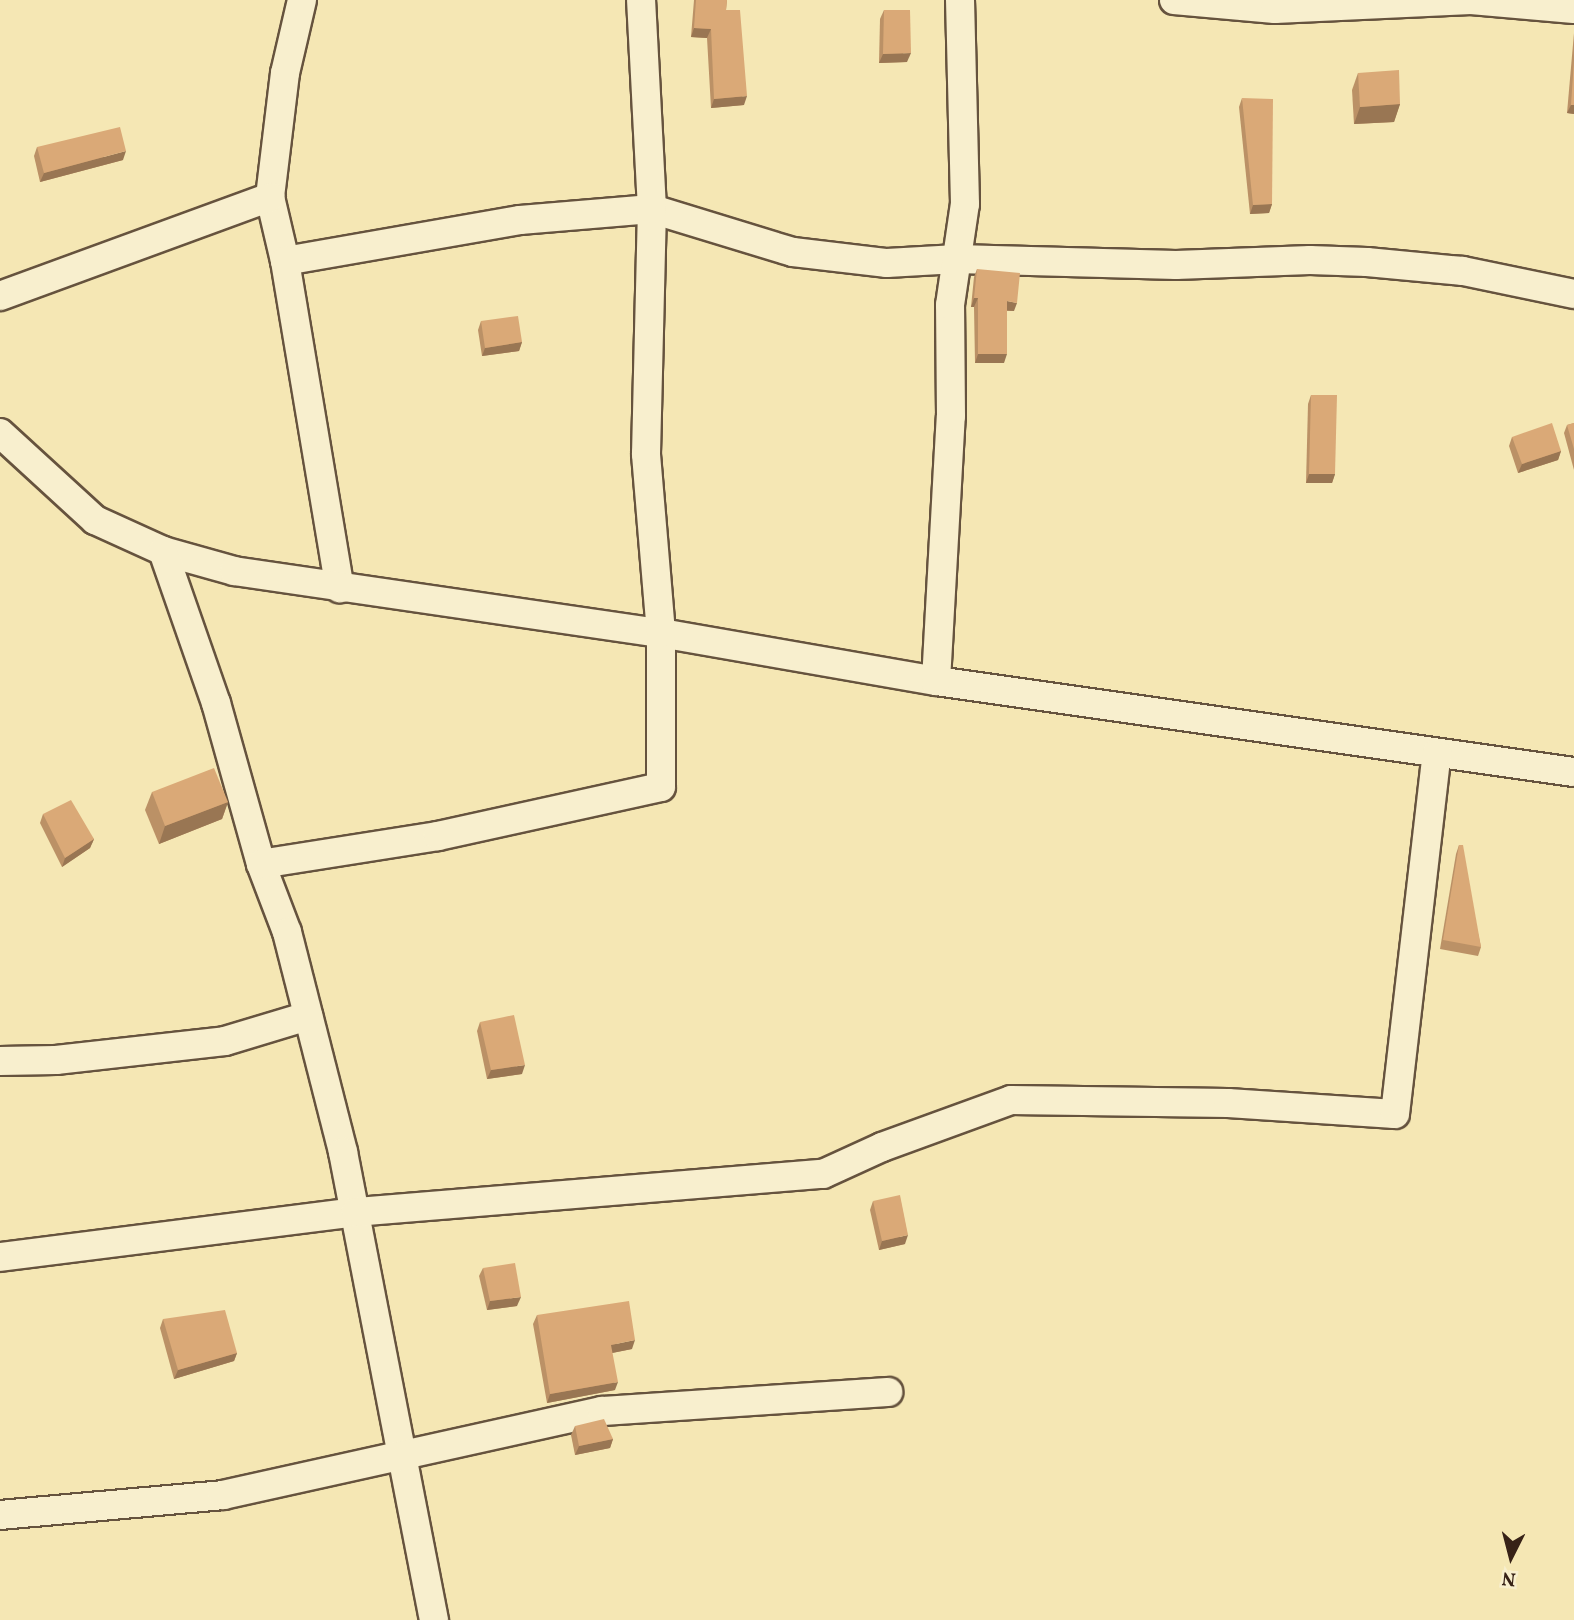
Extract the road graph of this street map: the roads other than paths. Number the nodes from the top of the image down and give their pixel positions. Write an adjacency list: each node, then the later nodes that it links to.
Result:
1 (302, 0): 7 (street)
2 (641, 0): 8 (street)
3 (960, 0): 9 (street)
4 (1174, 0): 5 (street)
5 (1471, 0): 6 (street)
6 (1574, 9)
7 (270, 197): 10 (street); 12 (street)
8 (652, 209): 9 (street); 10 (street); 16 (street)
9 (957, 259): 11 (street); 17 (street)
10 (285, 261): 15 (street)
11 (1574, 294)
12 (0, 296)
13 (0, 433): 14 (street)
14 (163, 551): 15 (street); 20 (street)
15 (340, 588): 16 (street)
16 (661, 633): 17 (street); 20 (street)
17 (936, 681): 18 (street)
18 (1437, 753): 19 (street); 23 (street)
19 (1574, 772)
20 (261, 864): 21 (street)
21 (308, 1016): 22 (street); 23 (street)
22 (0, 1061)
23 (356, 1212): 24 (street); 26 (street)
24 (0, 1257)
25 (888, 1392): 26 (street)
26 (404, 1455): 27 (street); 28 (street)
27 (0, 1515)
28 (434, 1620)

